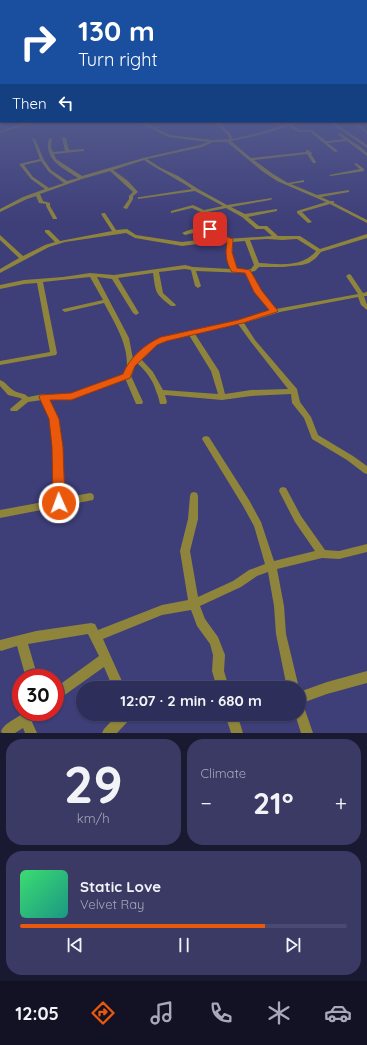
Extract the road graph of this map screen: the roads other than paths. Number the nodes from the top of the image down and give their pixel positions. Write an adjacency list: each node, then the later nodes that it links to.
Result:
1 (40, 155): 9 (street)
2 (52, 155): 16 (street)
3 (161, 155): 7 (street)
4 (248, 155): 8 (street)
5 (283, 155): 8 (street)
6 (311, 155): 10 (street)
7 (144, 159): 14 (street); 21 (street)
8 (252, 159): 19 (street)
9 (42, 160): 18 (street); 20 (street)
10 (314, 162)
11 (356, 164): 13 (street)
12 (367, 167): 13 (street)
13 (361, 168): 15 (street)
14 (110, 170): 16 (street); 29 (street)
15 (331, 175)
16 (81, 178): 18 (street)
17 (302, 181): 19 (street)
18 (67, 183): 20 (street)
19 (287, 184): 24 (street)
20 (47, 189): 23 (street)
21 (196, 190): 25 (street); 28 (street)
22 (347, 191): 24 (street)
23 (37, 193): 31 (street); 35 (street)
24 (319, 196): 27 (street)
25 (140, 198)
26 (270, 199): 28 (street)
27 (332, 202): 36 (street); 37 (street)
28 (228, 207): 32 (street); 34 (street)
29 (125, 208)
30 (275, 210): 34 (street)
31 (0, 211)
32 (173, 212)
33 (103, 214): 39 (street)
34 (244, 216): 43 (street)
35 (55, 218)
36 (310, 222)
37 (367, 222)
38 (47, 231): 47 (street)
39 (115, 232): 44 (street); 47 (street)
40 (185, 233): 44 (street)
41 (367, 236): 48 (street)
42 (0, 237): 49 (street)
43 (276, 237): 45 (street); 48 (street)
44 (224, 240): 46 (street)
45 (247, 240): 46 (street); 50 (street)
46 (231, 241): 52 (street)
47 (58, 242): 49 (street)
48 (319, 251): 50 (street)
49 (22, 258): 55 (street)
50 (257, 265): 54 (street)
51 (192, 269): 52 (street); 53 (street); 60 (street)
52 (235, 270): 54 (street)
53 (156, 271): 58 (street); 64 (street)
54 (248, 271): 67 (street)
55 (0, 272)
56 (93, 276): 58 (street); 59 (street); 63 (street)
57 (349, 276): 62 (street)
58 (114, 277): 68 (street)
59 (40, 281): 61 (street); 72 (street)
60 (198, 286)
61 (0, 287)
62 (364, 295): 65 (street); 67 (street)
63 (105, 301): 66 (street); 73 (street)
64 (173, 305)
65 (366, 305)
66 (65, 310)
67 (274, 311): 69 (street)
68 (136, 313)
69 (240, 322): 70 (street); 76 (street)
70 (190, 332): 71 (street); 79 (street)
71 (138, 360): 73 (street); 77 (street)
72 (0, 363)
73 (131, 365): 74 (street)
74 (127, 376): 78 (street); 81 (street)
75 (0, 382): 80 (street)
76 (294, 391): 79 (street); 85 (street)
77 (161, 392): 79 (street); 82 (street)
78 (44, 397): 80 (street); 89 (street)
79 (222, 397)
80 (26, 400): 83 (street)
81 (139, 402)
82 (163, 402)
83 (14, 409)
84 (206, 439): 93 (street)
85 (367, 471)
86 (283, 491): 92 (street)
87 (194, 496): 94 (street)
88 (90, 497): 89 (street)
89 (59, 503): 90 (street)
90 (0, 514)
91 (367, 548): 92 (street)
92 (322, 554): 93 (street)
93 (271, 566): 94 (street); 103 (street)
94 (194, 604): 95 (street); 102 (street)
95 (96, 636): 96 (street); 98 (street)
96 (21, 640): 97 (street); 99 (street)
97 (1, 645)
98 (105, 659): 101 (street); 104 (street)
99 (29, 669)
100 (367, 676): 105 (street)
101 (116, 681)
102 (221, 681)
103 (291, 681)
104 (64, 689)
105 (306, 696)
106 (22, 721): 111 (street)
107 (30, 721): 112 (street)
108 (120, 721): 113 (street)
109 (233, 721): 114 (street)
110 (303, 721): 115 (street)
111 (8, 731)
112 (31, 733)
113 (108, 733)
114 (237, 733)
115 (307, 733)

